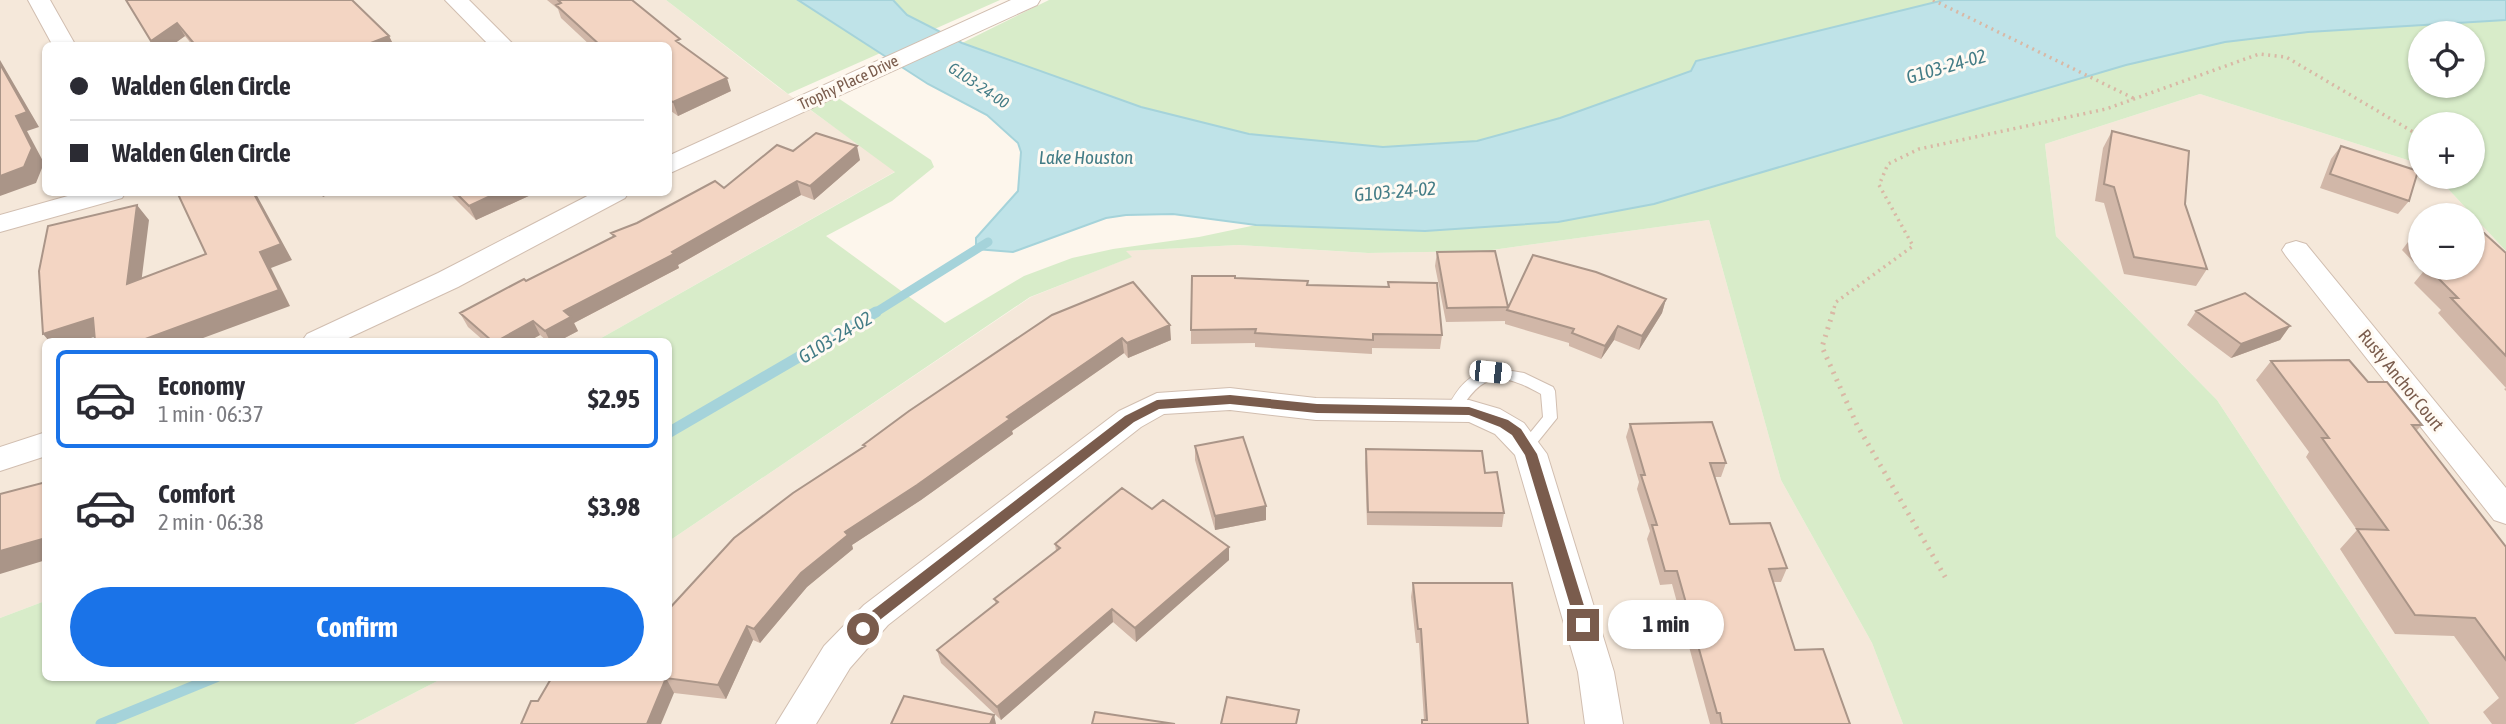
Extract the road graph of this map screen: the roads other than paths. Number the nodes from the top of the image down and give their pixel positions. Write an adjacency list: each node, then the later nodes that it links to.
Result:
1 (39, 0): 4 (street)
2 (456, 0): 5 (street)
3 (1029, 0): 6 (street, Trophy Place Drive)
4 (63, 42)
5 (493, 42)
6 (672, 164)
7 (99, 196): 9 (street)
8 (608, 196): 11 (street)
9 (0, 224)
10 (2296, 250): 16 (street, Rusty Anchor Court)
11 (324, 338)
12 (1453, 410): 14 (street); 14 (lane); 17 (street)
13 (42, 445): 15 (street)
14 (1527, 445): 18 (street)
15 (0, 459)
16 (2506, 511)
17 (796, 724)
18 (1604, 724)

